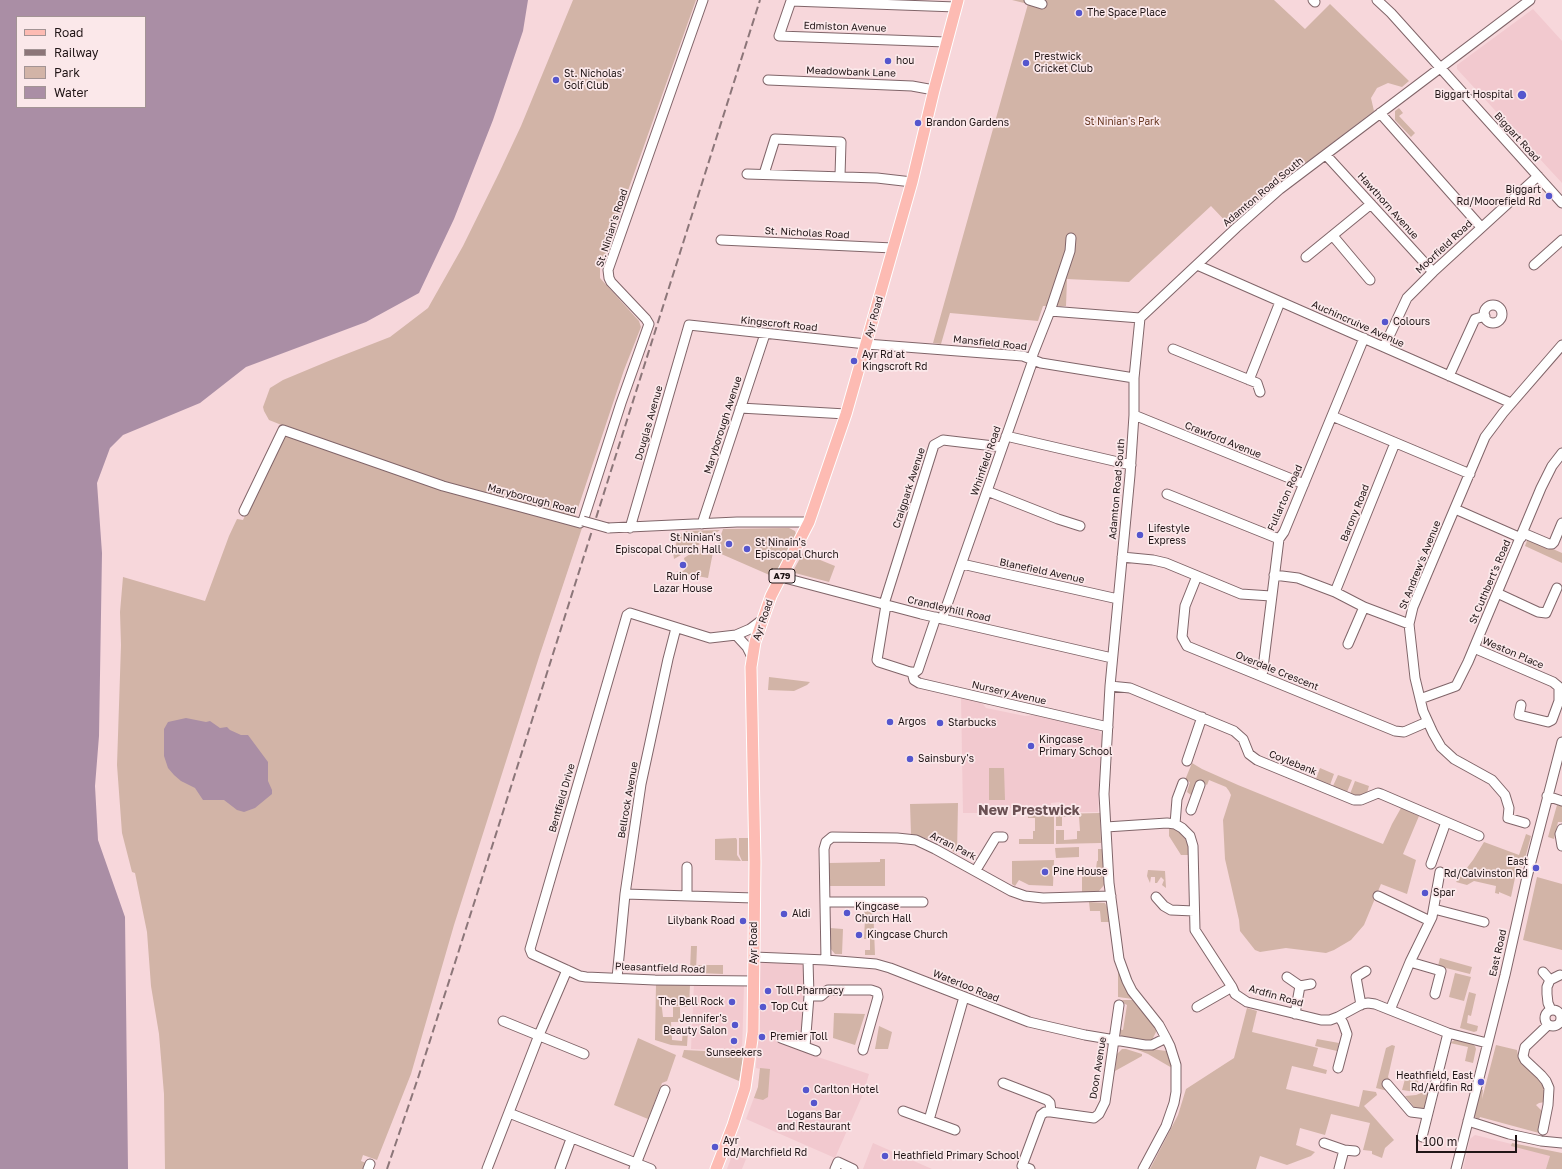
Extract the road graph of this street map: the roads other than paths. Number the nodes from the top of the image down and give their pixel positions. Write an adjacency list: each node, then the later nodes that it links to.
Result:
1 (703, 0): 63 (street, St. Ninian's Road)
2 (1029, 0): 6 (street)
3 (1378, 0): 8 (street, Biggart Road)
4 (1526, 1): 8 (street, Adamton Road South)
5 (957, 4): 7 (main road, Ayr Road / A79); 7 (street, Edmiston Avenue)
6 (1042, 4)
7 (946, 42): 10 (main road, Ayr Road / A79)
8 (1440, 67): 11 (street, Adamton Road South); 16 (street, Biggart Road)
9 (768, 80): 10 (street, Meadowbank Lane)
10 (934, 90): 17 (main road, Ayr Road / A79)
11 (1380, 113): 12 (street, Adamton Road South); 20 (street)
12 (1326, 154): 19 (street, Hawthorn Avenue); 27 (street, Adamton Road South)
13 (747, 174): 14 (street)
14 (764, 174): 15 (street); 15 (street)
15 (840, 176): 17 (street)
16 (1538, 176): 18 (street, Biggart Road); 20 (street, Moorfield Road)
17 (912, 182): 25 (main road, Ayr Road / A79)
18 (1562, 203)
19 (1371, 204): 21 (street); 29 (street, Hawthorn Avenue)
20 (1481, 227): 29 (street, Moorfield Road)
21 (1333, 236): 26 (street); 30 (street)
22 (1071, 238): 32 (street, Whinfield Road)
23 (721, 240): 25 (street, St. Nicholas Road)
24 (1562, 240): 28 (street)
25 (893, 248): 38 (main road, Ayr Road / A79)
26 (1306, 257)
27 (1197, 265): 31 (street, Auchincruive Avenue); 34 (street, Adamton Road South)
28 (1534, 265)
29 (1433, 272): 40 (street, Moorfield Road)
30 (1370, 280)
31 (1280, 302): 37 (street, Auchincruive Avenue); 45 (street)
32 (1050, 311): 34 (street); 42 (street, Whinfield Road)
33 (1485, 316): 43 (street)
34 (1140, 318): 44 (street, Adamton Road South)
35 (689, 325): 36 (street, Kingscroft Road); 68 (street, Douglas Avenue)
36 (765, 334): 38 (street, Kingscroft Road); 48 (street, Maryborough Avenue)
37 (1364, 338): 40 (street, Auchincruive Avenue); 51 (street, Fullarton Road)
38 (866, 344): 42 (street, Mansfield Road); 49 (main road, Ayr Road / A79)
39 (1562, 345): 47 (street, St Andrew's Avenue)
40 (1384, 347): 43 (street, Auchincruive Avenue)
41 (1174, 349): 45 (street)
42 (1033, 360): 44 (street, Mansfield Road); 52 (street, Whinfield Road)
43 (1449, 376): 47 (street, Auchincruive Avenue)
44 (1134, 378): 50 (street, Adamton Road South)
45 (1249, 380): 46 (street)
46 (1260, 392)
47 (1511, 403): 57 (street, St Andrew's Avenue)
48 (740, 408): 49 (street); 67 (street, Maryborough Avenue)
49 (846, 414): 65 (main road, Ayr Road / A79)
50 (1134, 416): 56 (street, Adamton Road South); 58 (street, Crawford Avenue)
51 (1332, 416): 53 (street); 58 (street, Fullarton Road)
52 (1006, 436): 54 (street, Whinfield Road); 56 (street)
53 (1395, 443): 57 (street); 77 (street, Barony Road)
54 (1002, 447): 59 (street, Whinfield Road); 81 (street, Craigpark Avenue)
55 (1562, 452): 69 (street, St Cuthbert's Road)
56 (1130, 465): 71 (street, Adamton Road South)
57 (1470, 474): 61 (street, St Andrew's Avenue)
58 (1304, 484): 70 (street, Fullarton Road)
59 (987, 491): 64 (street); 72 (street, Whinfield Road)
60 (1167, 494): 70 (street)
61 (1455, 509): 69 (street); 85 (street, St Andrew's Avenue)
62 (244, 511): 63 (street, Maryborough Road)
63 (583, 521): 68 (street, Maryborough Road, bridge)
64 (1075, 521)
65 (809, 522): 67 (street, Maryborough Road); 75 (main road, Ayr Road / A79)
66 (1562, 523): 69 (street)
67 (702, 524): 68 (street, Maryborough Road)
68 (630, 528)
69 (1522, 535): 78 (street, St Cuthbert's Road)
70 (1279, 539): 73 (street, Fullarton Road)
71 (1122, 557): 74 (street); 80 (street, Adamton Road South)
72 (962, 564): 80 (street, Blanefield Avenue); 83 (street, Whinfield Road)
73 (1274, 575): 77 (street); 79 (street, Fullarton Road)
74 (1197, 576): 79 (street); 93 (street, Overdale Crescent)
75 (781, 577): 81 (street, Crandleyhill Road); 84 (main road, Ayr Road / A79)
76 (1557, 588): 78 (street)
77 (1335, 592): 82 (street)
78 (1497, 593): 89 (street, St Cuthbert's Road)
79 (1271, 596): 93 (street, Fullarton Road)
80 (1118, 599): 91 (street, Adamton Road South)
81 (885, 605): 83 (street, Crandleyhill Road); 92 (street, Craigpark Avenue)
82 (1364, 607): 85 (street); 88 (street)
83 (939, 618): 91 (street, Crandleyhill Road); 92 (street, Whinfield Road)
84 (762, 620): 87 (street); 90 (main road, Ayr Road / A79)
85 (1409, 624): 95 (street, St Andrew's Avenue)
86 (676, 628): 87 (street); 121 (street, Bellrock Avenue); 139 (street, Bentfield Drive)
87 (736, 635): 90 (street)
88 (1348, 644)
89 (1474, 648): 95 (street, St Cuthbert's Road); 96 (street, Weston Place)
90 (752, 657): 127 (main road, Ayr Road / A79)
91 (1112, 658): 94 (street, Adamton Road South)
92 (912, 672): 99 (street, Nursery Avenue)
93 (1262, 676): 98 (street, Overdale Crescent)
94 (1110, 686): 97 (street, Coylebank); 99 (street, Adamton Road South)
95 (1420, 699): 98 (street, St Andrew's Avenue)
96 (1521, 705)
97 (1202, 718): 101 (street); 109 (street, Coylebank)
98 (1427, 722): 110 (street, St Andrew's Avenue)
99 (1108, 727): 112 (street, Adamton Road South)
100 (1562, 742): 105 (street, East Road)
101 (1187, 761)
102 (1183, 783): 104 (street)
103 (1200, 785): 106 (street)
104 (1179, 794): 106 (street); 111 (street)
105 (1547, 796): 107 (street); 168 (street, East Road)
106 (1195, 800): 108 (street)
107 (1562, 801)
108 (1191, 810)
109 (1446, 822): 114 (street, Coylebank); 117 (street)
110 (1525, 823)
111 (1176, 824): 112 (street); 132 (street, Ardfin Road)
112 (1106, 827): 124 (street, Adamton Road South)
113 (1562, 829): 116 (street)
114 (1479, 836)
115 (1003, 837): 119 (street)
116 (1562, 846)
117 (1431, 864)
118 (687, 867): 123 (street)
119 (976, 870): 124 (street, Arran Park); 128 (street, Arran Park)
120 (1440, 872): 131 (street)
121 (625, 894): 123 (street); 144 (street, Bellrock Avenue)
122 (1398, 894): 130 (street)
123 (687, 896): 127 (street)
124 (1111, 896): 166 (street, Adamton Road South)
125 (1378, 896): 130 (street)
126 (1156, 897): 132 (street)
127 (754, 898): 135 (main road, Ayr Road / A79)
128 (826, 902): 129 (street); 137 (street, Arran Park)
129 (923, 902)
130 (1394, 904): 133 (street)
131 (1434, 909): 133 (street); 134 (street)
132 (1194, 911): 149 (street, Ardfin Road)
133 (1430, 921): 138 (street)
134 (1484, 922)
135 (754, 957): 136 (street, Waterloo Road); 146 (main road, Ayr Road / A79)
136 (808, 960): 137 (street, Waterloo Road); 151 (street)
137 (826, 960): 152 (street, Waterloo Road)
138 (1410, 962): 150 (street); 156 (street)
139 (567, 970): 144 (street, Pleasantfield Road); 164 (street)
140 (1366, 971): 153 (street)
141 (1543, 972): 145 (street)
142 (1560, 975): 145 (street)
143 (1287, 977): 148 (street)
144 (616, 978): 146 (street, Pleasantfield Road)
145 (1550, 980): 157 (street)
146 (754, 981): 196 (main road, Ayr Road / A79)
147 (1311, 984): 148 (street)
148 (1300, 986): 158 (street)
149 (1232, 987): 155 (street); 158 (street, Ardfin Road)
150 (1435, 994)
151 (808, 996): 169 (street); 170 (street)
152 (964, 997): 167 (street, Waterloo Road); 181 (street)
153 (1361, 1004): 156 (street); 159 (street, Ardfin Road)
154 (1119, 1005): 167 (street, Doon Avenue)
155 (1197, 1007)
156 (1390, 1010): 163 (street)
157 (1551, 1010): 161 (street); 162 (street)
158 (1295, 1014): 159 (street, Ardfin Road)
159 (1339, 1017): 173 (street)
160 (503, 1021): 164 (street)
161 (1561, 1021): 162 (street)
162 (1548, 1025): 184 (street)
163 (1448, 1033): 168 (street); 180 (street)
164 (539, 1036): 172 (street); 179 (street)
165 (781, 1038): 169 (street)
166 (1166, 1038): 167 (street, Waterloo Road); 199 (street, Adamton Road South)
167 (1115, 1041): 178 (street, Doon Avenue)
168 (1487, 1043): 182 (street, East Road)
169 (805, 1047): 171 (street)
170 (863, 1050)
171 (816, 1051)
172 (584, 1054)
173 (1338, 1068)
174 (1003, 1083): 178 (street)
175 (1388, 1084): 180 (street)
176 (665, 1090): 191 (street)
177 (903, 1111): 181 (street)
178 (1051, 1112): 192 (street)
179 (509, 1113): 186 (street); 193 (street)
180 (1427, 1114): 185 (street)
181 (929, 1120): 183 (street)
182 (1468, 1121): 188 (street); 201 (street, East Road)
183 (955, 1130)
184 (1543, 1130)
185 (1422, 1138)
186 (571, 1139): 191 (street); 194 (street)
187 (1324, 1143): 189 (street)
188 (1562, 1143)
189 (1344, 1150): 190 (street); 200 (street)
190 (1355, 1151)
191 (635, 1166): 195 (street)
192 (1024, 1168)
193 (487, 1169)
194 (560, 1169)
195 (651, 1169)
196 (716, 1169)
197 (835, 1169): 198 (street)
198 (853, 1169)
199 (1143, 1169)
200 (1339, 1169)
201 (1456, 1169)

